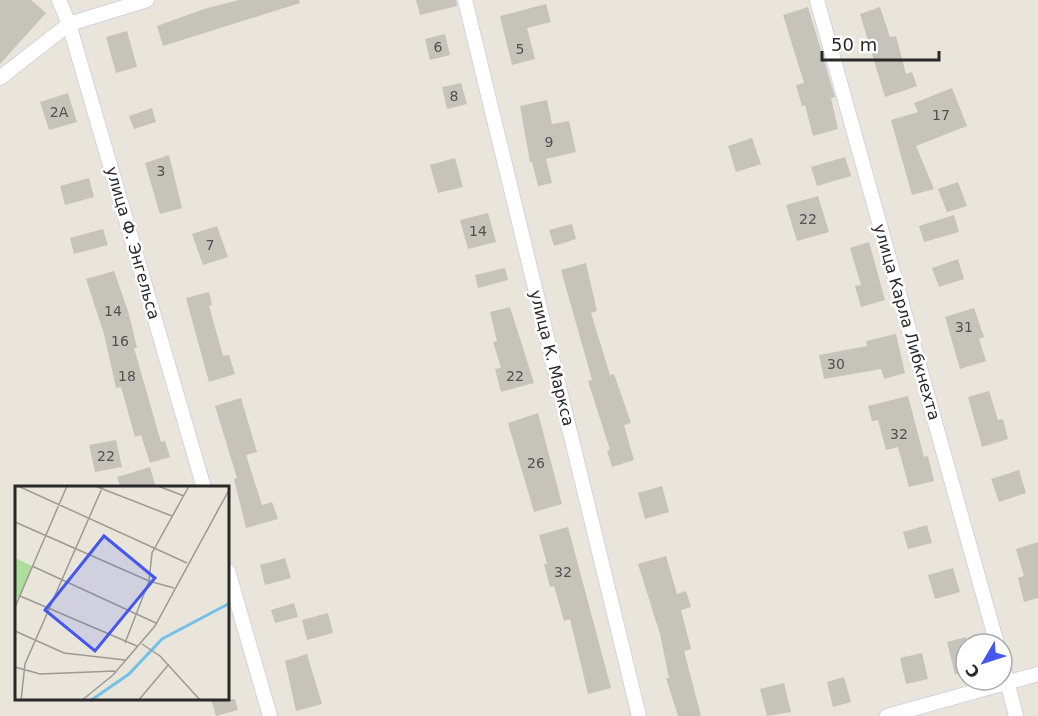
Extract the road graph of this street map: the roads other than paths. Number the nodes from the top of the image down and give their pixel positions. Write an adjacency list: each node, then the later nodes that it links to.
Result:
1 (58, 0): 5 (street, улица Ф. Энгельса)
2 (147, 0): 5 (street)
3 (465, 0): 15 (street, улица К. Маркса)
4 (817, 0): 9 (street, улица Карла Либкнехта)
5 (69, 24): 6 (street); 7 (street, улица Ф. Энгельса)
6 (0, 78)
7 (203, 486)
8 (230, 578): 14 (street)
9 (994, 632)
10 (1038, 674): 11 (street)
11 (1014, 680)
12 (972, 692): 16 (street)
13 (1010, 692): 17 (street)
14 (270, 716)
15 (639, 716)
16 (887, 716)
17 (1016, 716)

